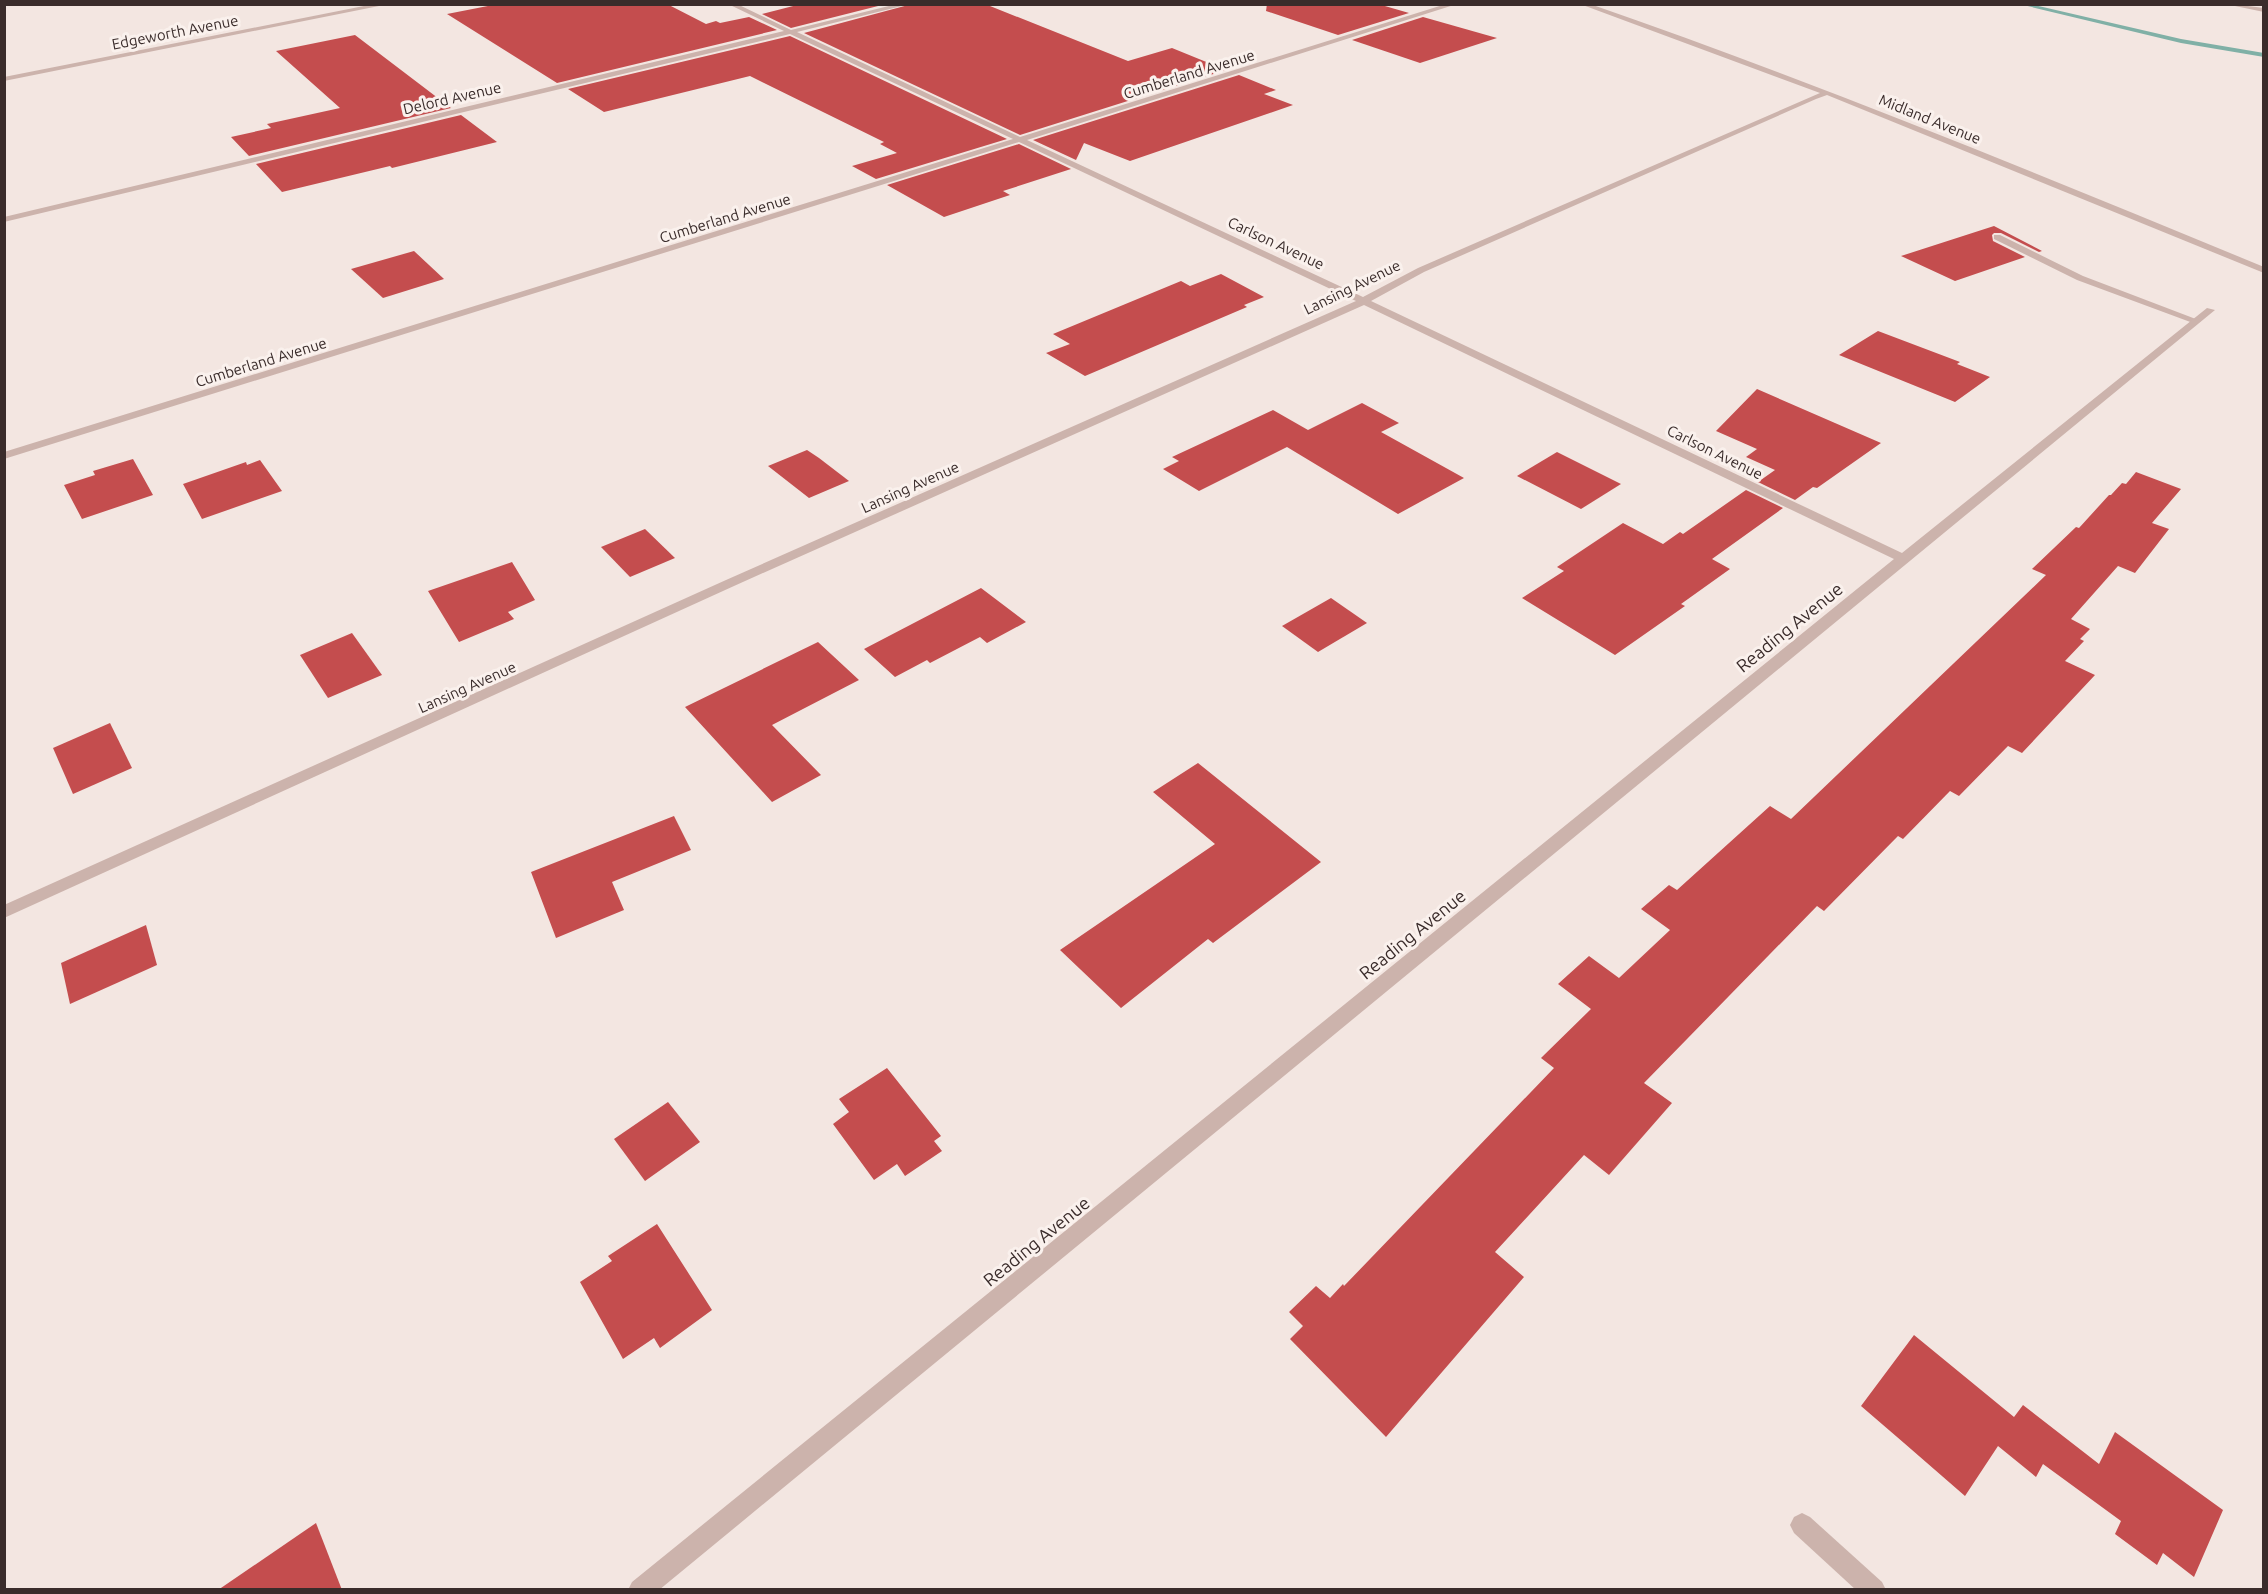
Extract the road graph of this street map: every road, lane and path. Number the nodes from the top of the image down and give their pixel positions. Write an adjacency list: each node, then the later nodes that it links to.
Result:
1 (386, 4): 9 (street, Edgeworth Avenue)
2 (731, 4): 8 (street, Carlson Avenue)
3 (907, 4): 8 (street, Delord Avenue)
4 (1454, 4): 11 (street, Cumberland Avenue)
5 (1583, 4): 10 (street, Midland Avenue)
6 (2235, 4): 7 (street)
7 (2264, 10)
8 (789, 32): 11 (street, Carlson Avenue); 12 (street, Delord Avenue)
9 (4, 79)
10 (1828, 93): 14 (street, Midland Avenue); 15 (street, Lansing Avenue)
11 (1021, 141): 15 (street, Carlson Avenue); 18 (street, Cumberland Avenue)
12 (4, 220)
13 (1997, 237): 17 (street)
14 (2264, 270)
15 (1364, 300): 19 (street, Carlson Avenue); 20 (street, Lansing Avenue)
16 (2210, 310): 17 (street, Reading Avenue)
17 (2196, 321): 19 (street, Reading Avenue)
18 (4, 456)
19 (1905, 559): 22 (street, Reading Avenue)
20 (4, 912)
21 (1802, 1525): 23 (street)
22 (639, 1590)
23 (1874, 1590)

